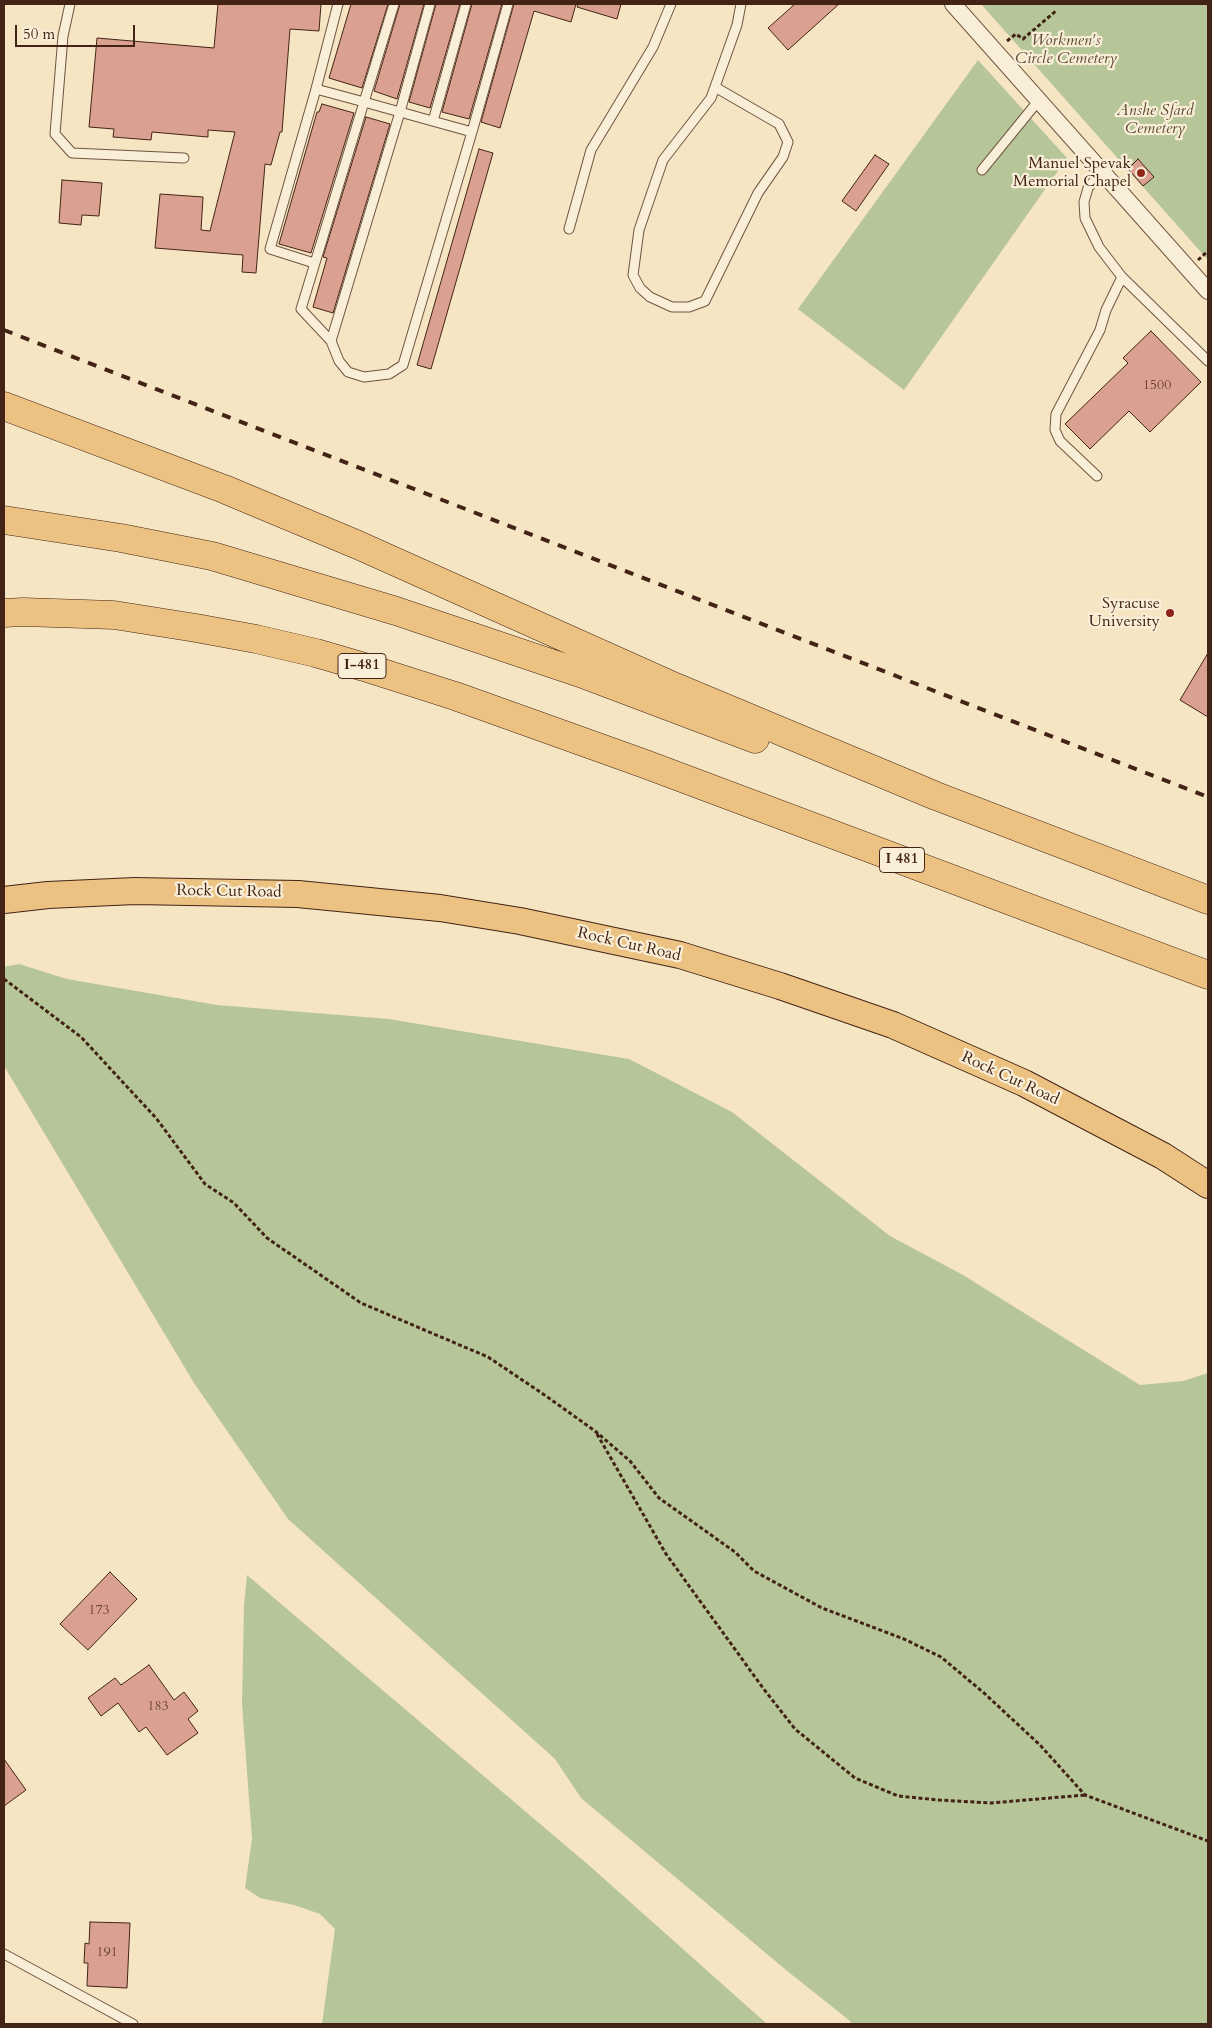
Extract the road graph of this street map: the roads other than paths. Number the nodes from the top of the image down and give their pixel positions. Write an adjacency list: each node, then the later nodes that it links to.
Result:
1 (70, 4): 17 (lane)
2 (338, 4): 11 (lane)
3 (394, 4): 13 (lane)
4 (430, 4): 14 (lane)
5 (466, 4): 15 (lane)
6 (508, 4): 16 (lane)
7 (671, 4): 20 (lane)
8 (741, 4): 10 (lane)
9 (953, 4): 12 (street)
10 (715, 87): 10 (lane)
11 (316, 88): 13 (lane); 21 (lane)
12 (1039, 100): 18 (lane); 19 (street)
13 (364, 102): 14 (lane); 21 (lane)
14 (400, 112): 15 (lane); 24 (lane)
15 (433, 121): 16 (lane)
16 (472, 132): 24 (lane)
17 (184, 158)
18 (982, 170)
19 (1102, 171): 22 (lane); 23 (street)
20 (569, 229)
21 (314, 263): 24 (lane)
22 (1122, 278): 25 (lane); 27 (lane)
23 (1208, 291)
24 (331, 341)
25 (1208, 361)
26 (4, 406): 31 (highway)
27 (1097, 476)
28 (4, 520): 31 (highway)
29 (4, 613): 30 (highway, I-481)
30 (602, 749): 34 (highway, I 481)
31 (936, 796): 33 (highway)
32 (4, 900): 35 (main road, Rock Cut Road)
33 (1208, 900)
34 (1206, 974)
35 (1208, 1185)
36 (4, 1954): 37 (lane)
37 (133, 2024)

